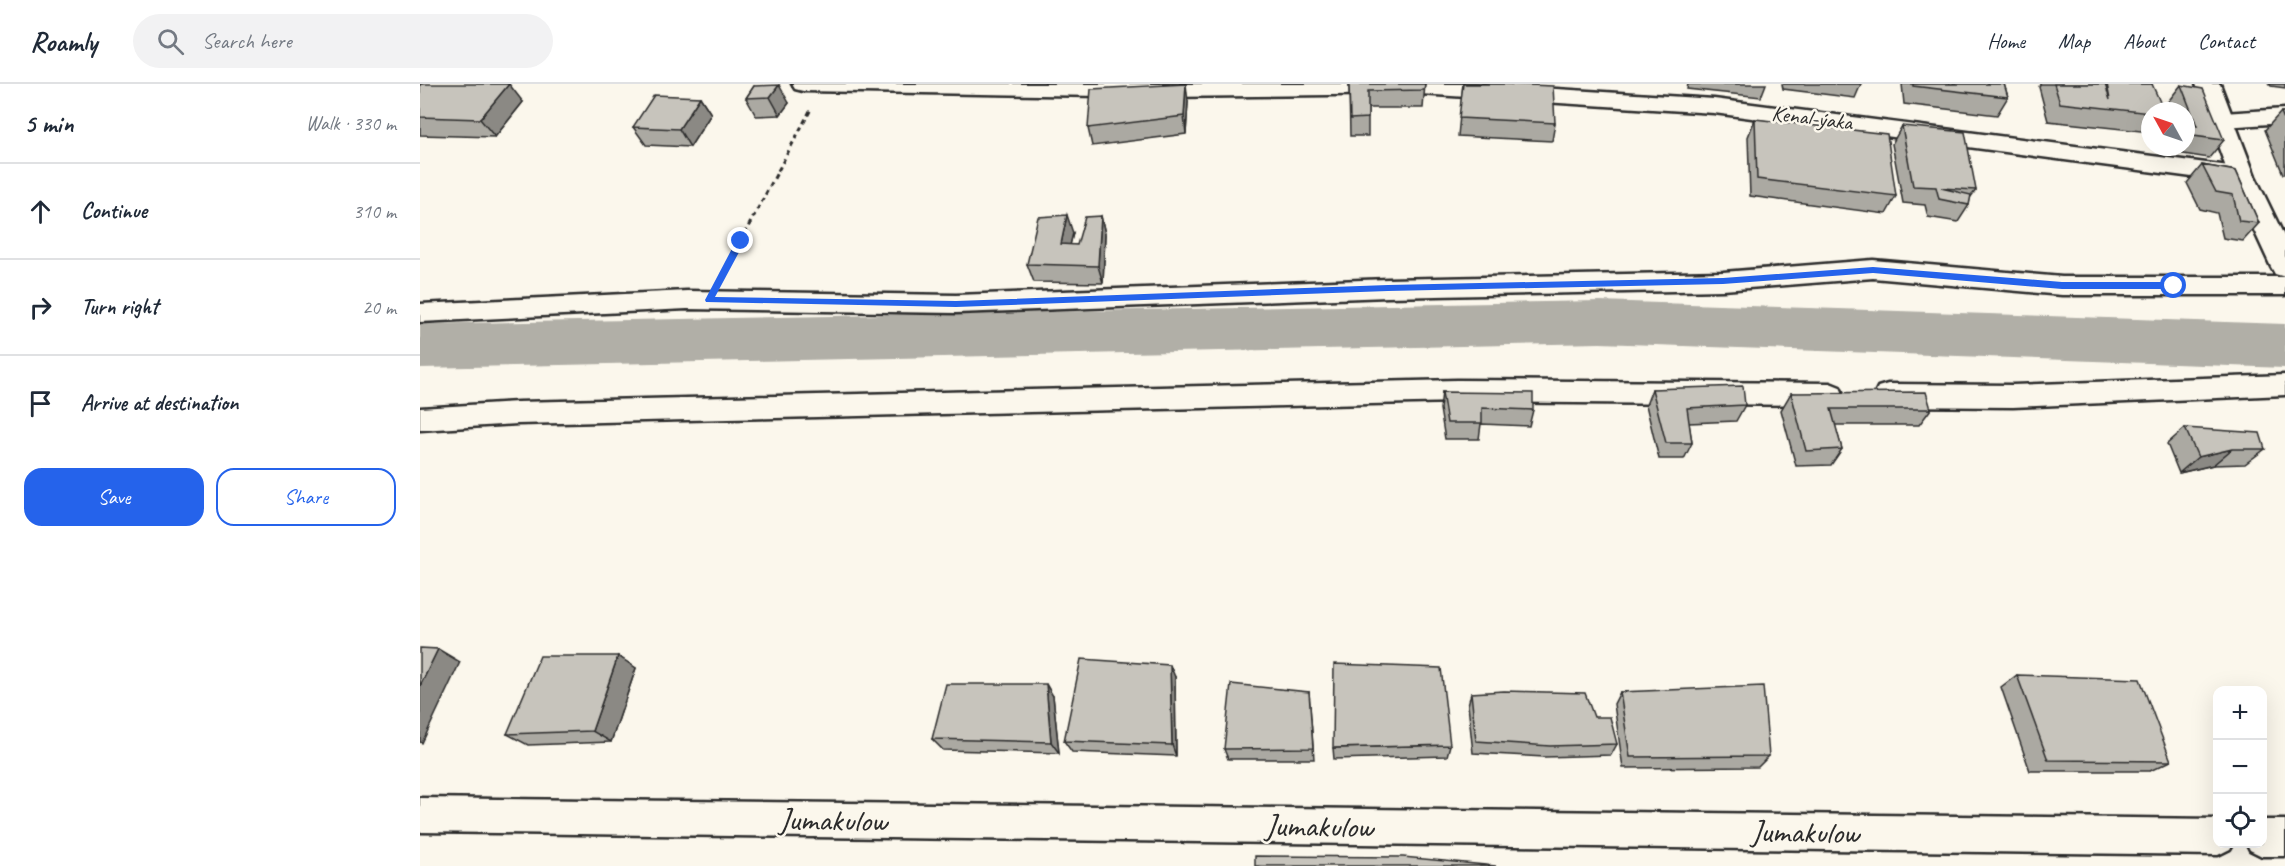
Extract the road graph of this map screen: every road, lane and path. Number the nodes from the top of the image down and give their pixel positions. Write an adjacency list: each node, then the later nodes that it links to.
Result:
1 (803, 84): 2 (street, Kenal-ýaka)
2 (824, 84): 6 (street, Kenal-ýaka); 9 (path)
3 (2208, 84): 5 (street)
4 (2285, 116): 5 (street)
5 (2223, 120): 6 (street)
6 (2242, 176): 7 (street)
7 (2285, 267)
8 (2285, 286): 9 (street)
9 (709, 300): 10 (street)
10 (420, 313)
11 (2285, 386): 12 (street)
12 (420, 419)
13 (420, 815): 14 (street, Jumakulow)
14 (2213, 837)
15 (2267, 838): 16 (street)
16 (2285, 838)

